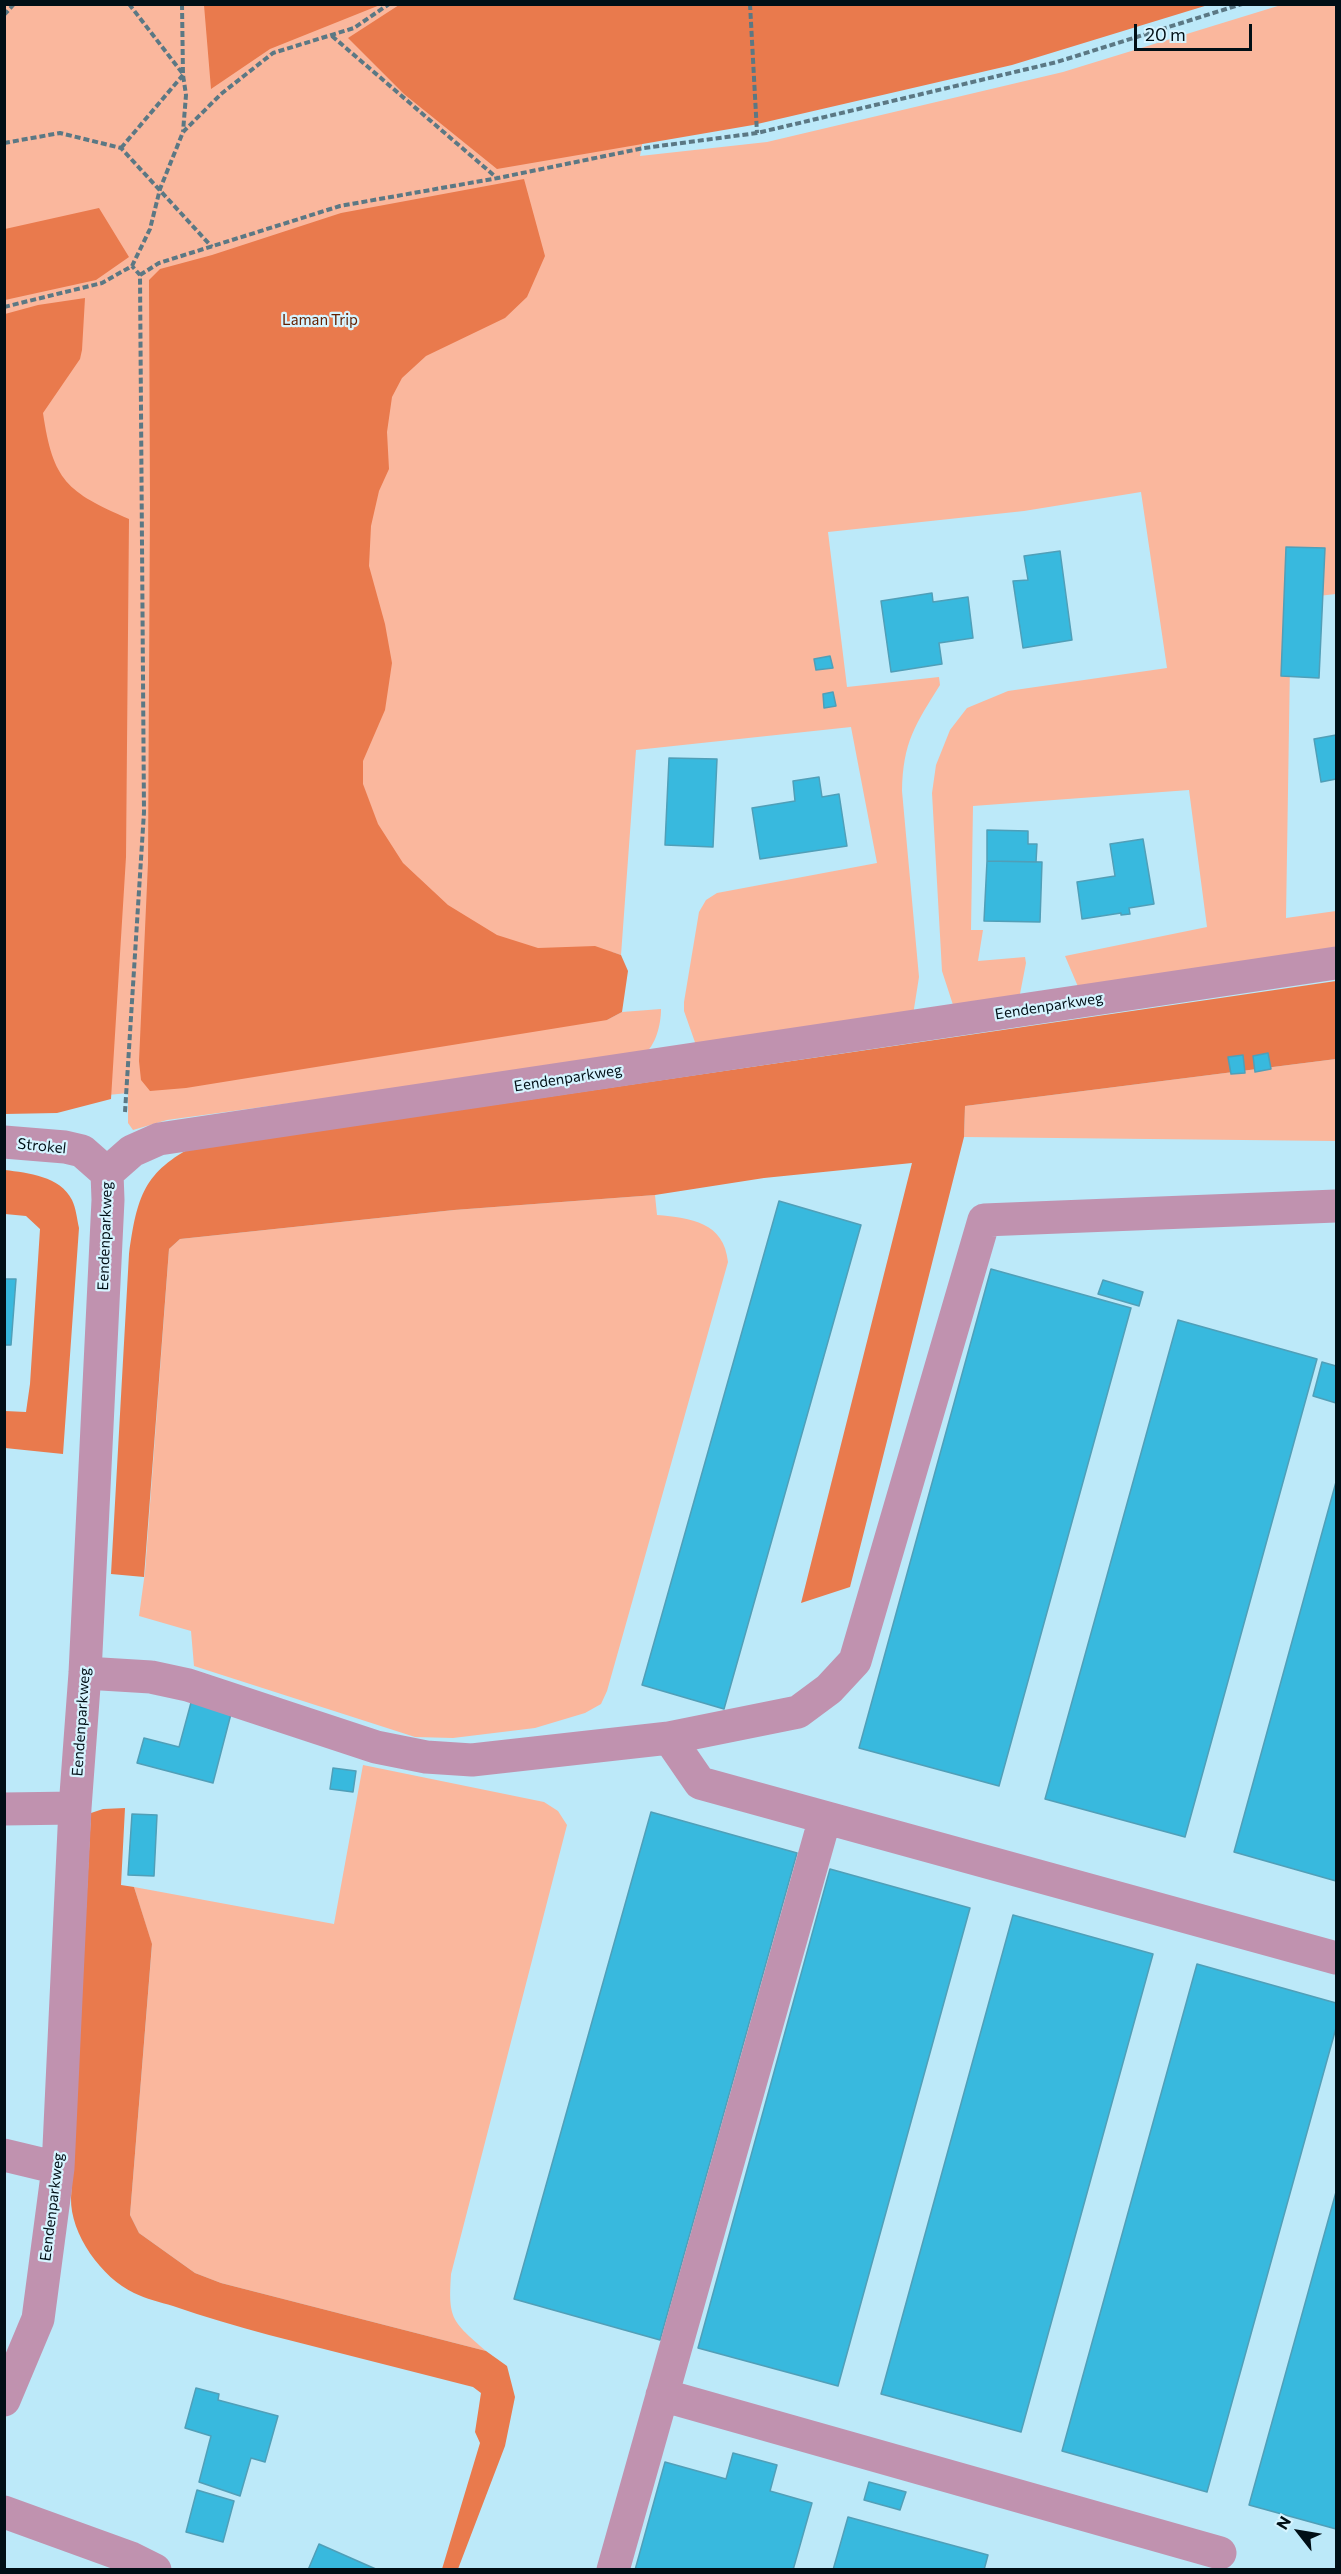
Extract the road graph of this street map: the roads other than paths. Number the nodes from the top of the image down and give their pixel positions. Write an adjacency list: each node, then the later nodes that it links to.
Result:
1 (1336, 963): 3 (street, Eendenparkweg)
2 (4, 1142): 3 (street, Strokel)
3 (107, 1173): 5 (street, Eendenparkweg)
4 (1336, 1206): 6 (street)
5 (85, 1673): 6 (street); 7 (street, Eendenparkweg)
6 (669, 1738): 9 (street)
7 (75, 1808): 8 (street); 12 (street, Eendenparkweg)
8 (4, 1809)
9 (825, 1818): 10 (street); 13 (street)
10 (1336, 1959)
11 (4, 2155): 12 (street)
12 (58, 2168): 14 (street, Eendenparkweg)
13 (662, 2395): 16 (street); 18 (street)
14 (4, 2400)
15 (4, 2512): 17 (street)
16 (1220, 2553)
17 (155, 2570)
18 (613, 2570)

